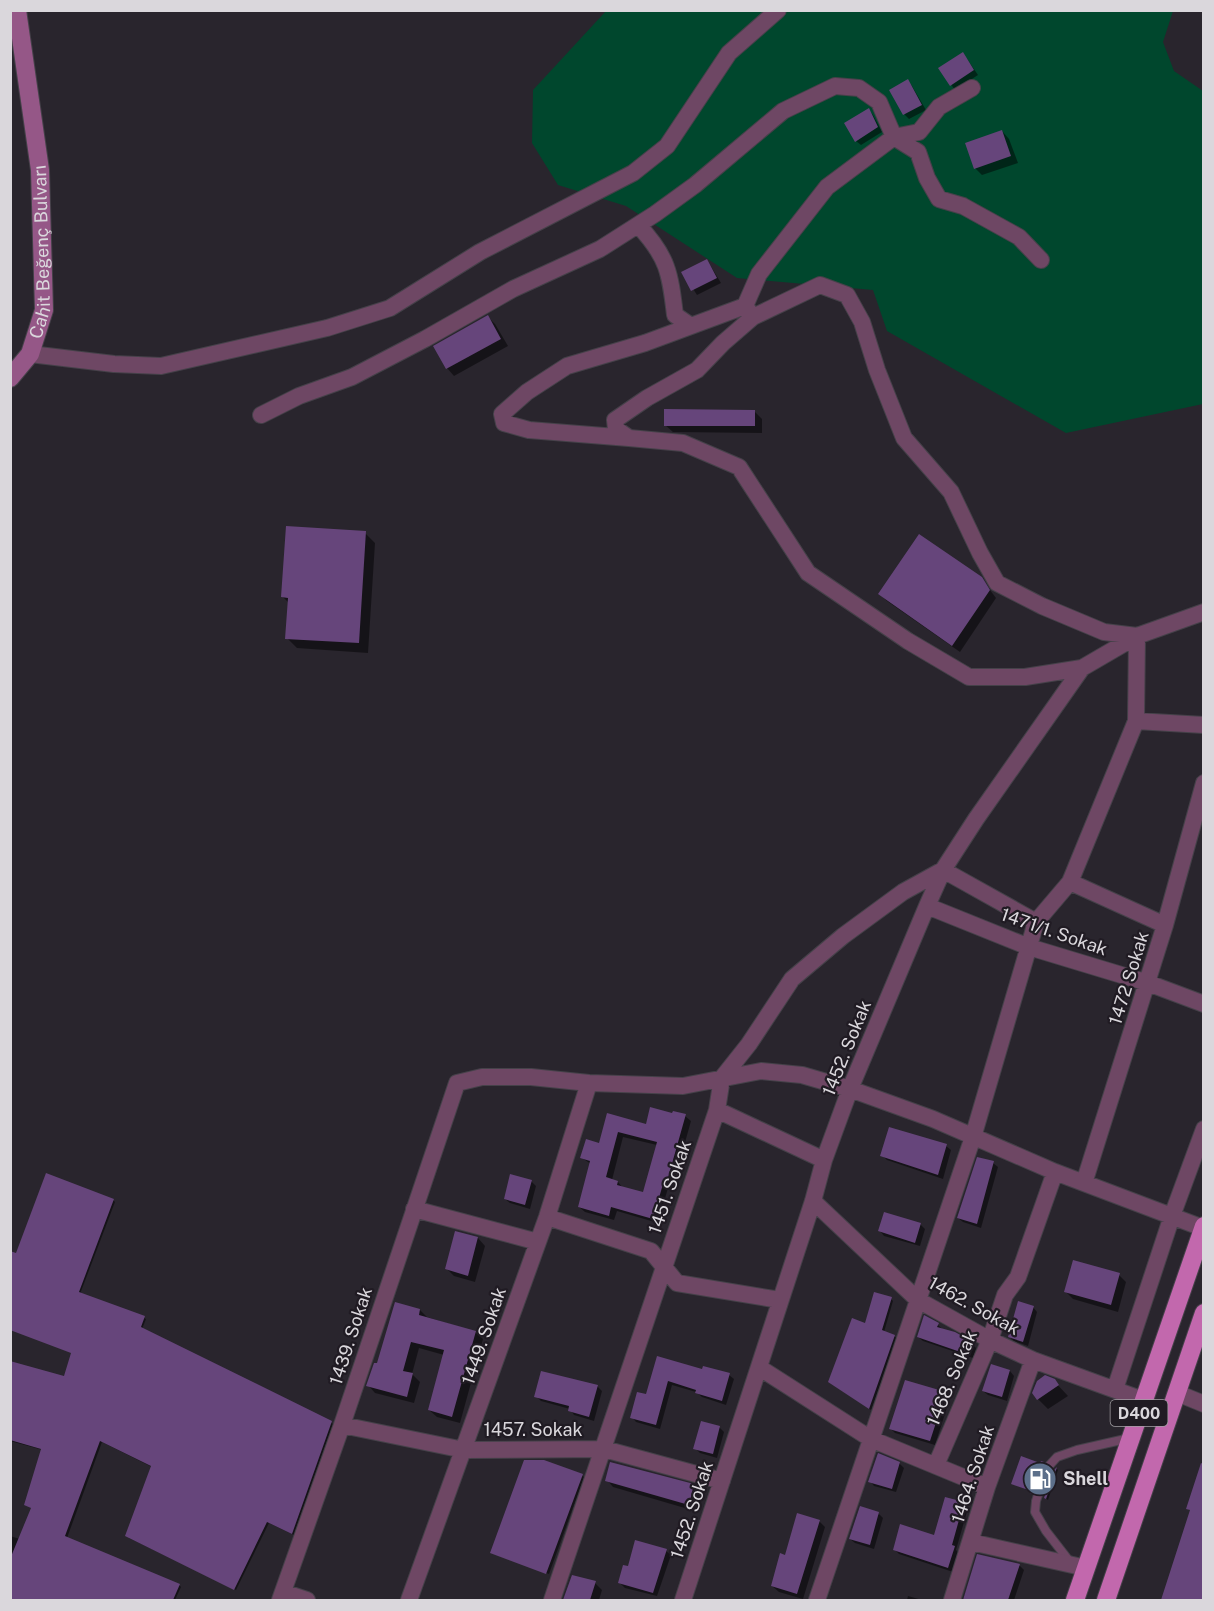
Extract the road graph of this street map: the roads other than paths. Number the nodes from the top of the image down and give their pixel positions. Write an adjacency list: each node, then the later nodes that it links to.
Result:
1 (17, 10): 9 (main road, Cahit Beğenç Bulvarı)
2 (778, 10): 9 (street)
3 (972, 88): 4 (street)
4 (894, 137): 5 (street); 6 (street); 7 (street)
5 (638, 225): 8 (street); 11 (street)
6 (1041, 260)
7 (749, 312): 8 (street); 12 (street); 14 (street)
8 (691, 326): 12 (street)
9 (30, 354): 10 (main road, Cahit Beğenç Bulvarı)
10 (10, 378)
11 (261, 416)
12 (629, 438): 15 (street)
13 (1201, 611): 14 (street, 1452. Sokak)
14 (1137, 636): 15 (street, 1452. Sokak); 16 (street)
15 (1082, 668): 20 (street, 1452. Sokak)
16 (1136, 721): 17 (street); 21 (street)
17 (1203, 725)
18 (1203, 783): 19 (street, 1472 Sokak)
19 (1200, 811): 24 (street, 1472 Sokak)
20 (943, 870): 22 (street, 1452. Sokak); 23 (street); 28 (street, 1451. Sokak)
21 (1070, 882): 23 (street); 24 (street)
22 (927, 906): 25 (street, 1471/1. Sokak); 30 (street, 1452. Sokak)
23 (1036, 922): 25 (street)
24 (1165, 925): 26 (street, 1472 Sokak)
25 (1029, 947): 26 (street, 1471/1. Sokak); 33 (street)
26 (1148, 983): 27 (street, 1471/1. Sokak); 36 (street, 1472 Sokak)
27 (1203, 1004)
28 (722, 1078): 29 (street); 30 (street); 31 (street, 1451. Sokak)
29 (589, 1083): 38 (street, 1439. Sokak); 40 (street, 1449. Sokak)
30 (850, 1089): 33 (street); 34 (street, 1452. Sokak)
31 (717, 1110): 34 (street); 43 (street, 1451. Sokak)
32 (1203, 1129): 39 (street)
33 (973, 1137): 35 (street); 45 (street)
34 (824, 1160): 37 (street, 1452. Sokak)
35 (1055, 1172): 36 (street); 47 (street, 1468. Sokak)
36 (1084, 1183): 39 (street)
37 (813, 1201): 44 (street, 1452. Sokak); 45 (street, 1462. Sokak)
38 (414, 1209): 42 (street); 54 (street, 1439. Sokak)
39 (1172, 1216): 41 (street); 50 (street)
40 (547, 1217): 42 (street, 1449. Sokak); 43 (street)
41 (1203, 1227): 52 (highway, D400)
42 (538, 1242): 58 (street, 1449. Sokak)
43 (663, 1268): 44 (street); 57 (street, 1451. Sokak)
44 (780, 1300): 49 (street, 1452. Sokak)
45 (918, 1300): 47 (street, 1462. Sokak); 56 (street)
46 (1203, 1313): 51 (highway, D400)
47 (990, 1340): 48 (street, 1462. Sokak); 59 (street, 1468. Sokak)
48 (1033, 1360): 50 (street, 1462. Sokak); 61 (street, 1464. Sokak)
49 (760, 1368): 56 (street); 60 (street, 1452. Sokak)
50 (1115, 1389): 52 (street, 1462. Sokak)
51 (1178, 1393): 53 (street); 72 (highway, D400)
52 (1143, 1400): 55 (highway, D400)
53 (1203, 1404)
54 (342, 1425): 58 (street, 1457. Sokak); 64 (street, 1439. Sokak)
55 (1130, 1438): 63 (highway, D400); 63 (lane)
56 (871, 1439): 59 (street); 69 (street)
57 (604, 1449): 58 (street, 1457. Sokak); 60 (street, 1457. Sokak); 67 (street, 1451. Sokak)
58 (464, 1450): 66 (street, 1449. Sokak)
59 (936, 1465): 61 (street)
60 (722, 1480): 68 (street, 1452. Sokak)
61 (987, 1487): 62 (street, 1464. Sokak)
62 (971, 1542): 63 (street); 70 (street, 1464. Sokak)
63 (1079, 1566): 71 (highway, D400)
64 (282, 1596): 65 (street)
65 (307, 1600)
66 (409, 1600)
67 (552, 1600)
68 (684, 1600)
69 (817, 1600)
70 (952, 1600)
71 (1075, 1600)
72 (1106, 1600)

